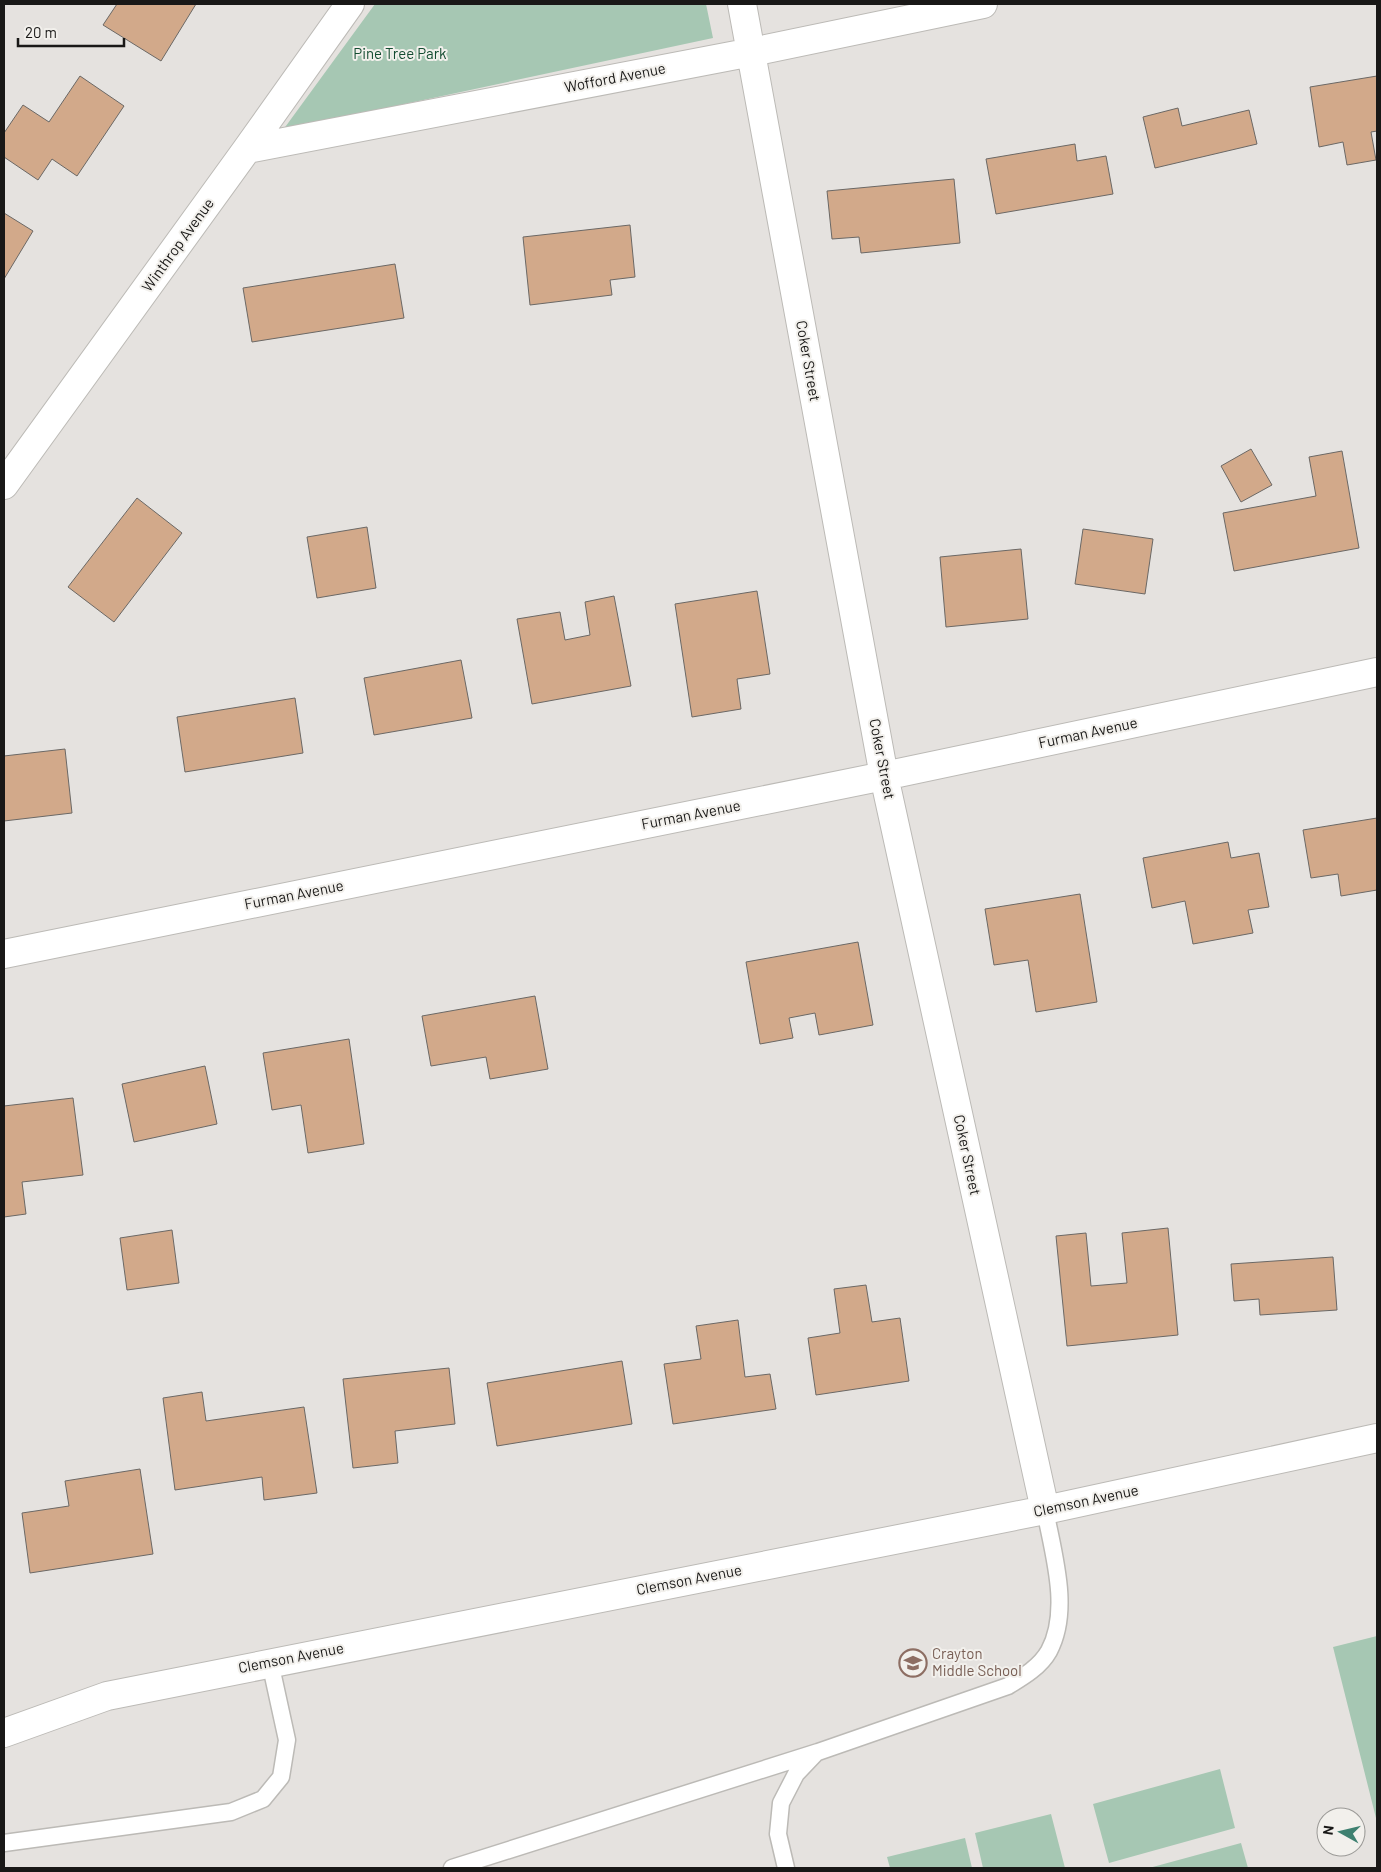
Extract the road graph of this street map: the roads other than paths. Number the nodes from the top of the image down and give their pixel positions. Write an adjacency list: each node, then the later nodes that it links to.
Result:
1 (350, 4): 5 (street, Winthrop Avenue)
2 (742, 4): 4 (street, Coker Street)
3 (983, 4): 4 (street, Wofford Avenue)
4 (752, 52): 5 (street, Wofford Avenue); 8 (street, Coker Street)
5 (247, 149): 6 (street, Winthrop Avenue)
6 (4, 485)
7 (1377, 672): 8 (street, Furman Avenue)
8 (884, 776): 9 (street, Furman Avenue); 11 (street, Coker Street)
9 (4, 954)
10 (1377, 1438): 11 (street, Clemson Avenue)
11 (1045, 1510): 12 (street, Clemson Avenue); 14 (lane)
12 (270, 1662): 13 (street, Clemson Avenue); 15 (lane)
13 (4, 1733)
14 (818, 1752): 16 (lane); 17 (lane)
15 (4, 1843)
16 (452, 1868)
17 (786, 1868)

